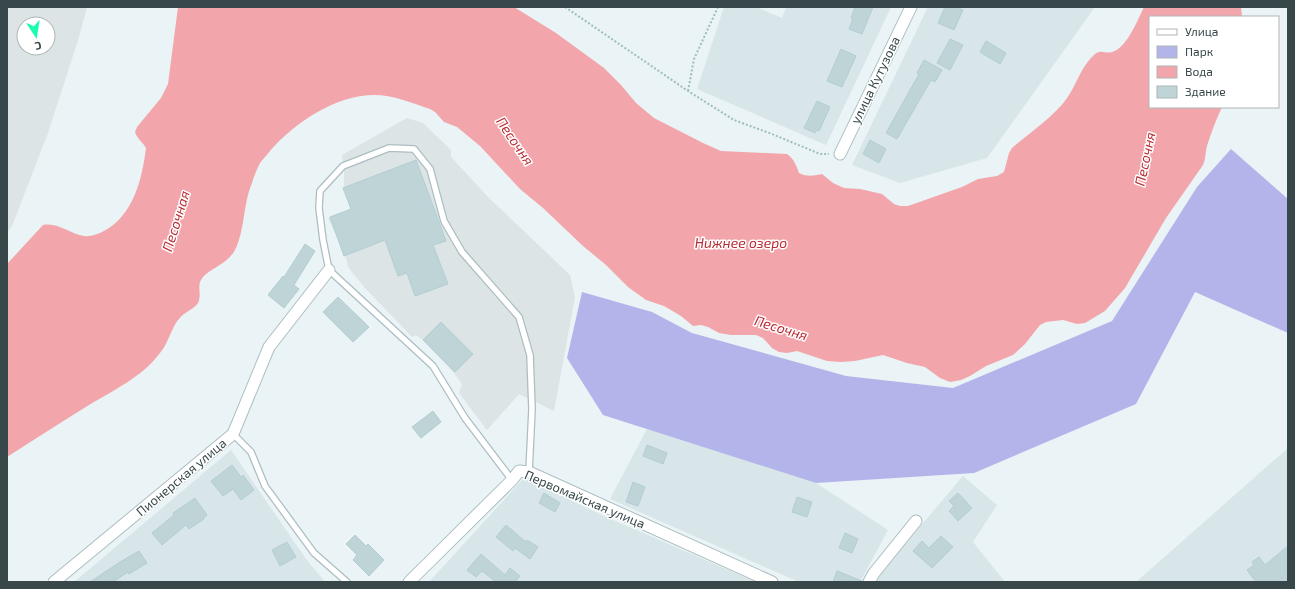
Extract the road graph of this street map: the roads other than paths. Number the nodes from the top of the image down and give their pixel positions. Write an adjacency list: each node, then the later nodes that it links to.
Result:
1 (910, 7): 2 (street, улица Кутузова)
2 (840, 154)
3 (330, 270): 4 (street, Пионерская улица); 5 (lane); 6 (lane)
4 (232, 434): 8 (street, Пионерская улица); 9 (lane)
5 (529, 472): 6 (street, Первомайская улица); 11 (street, Первомайская улица)
6 (512, 480): 10 (street, Первомайская улица)
7 (916, 521): 12 (street)
8 (54, 582)
9 (347, 582)
10 (409, 582)
11 (772, 582)
12 (869, 582)

